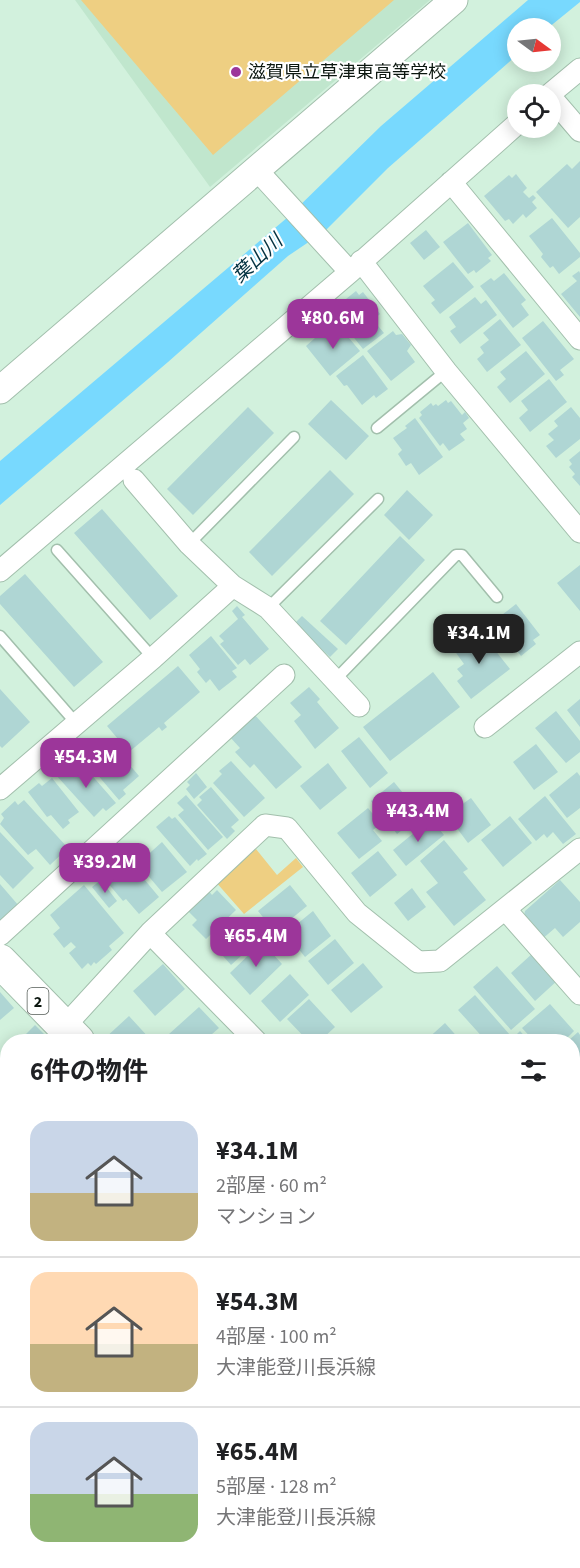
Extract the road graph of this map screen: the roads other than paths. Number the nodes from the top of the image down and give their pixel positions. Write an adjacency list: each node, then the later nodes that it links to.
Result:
1 (454, 0): 7 (street)
2 (580, 69): 3 (street)
3 (561, 85)
4 (561, 108): 5 (street)
5 (580, 131)
6 (507, 133): 8 (street)
7 (256, 169): 9 (street); 12 (street)
8 (451, 182): 9 (street); 10 (street)
9 (355, 267): 11 (street); 20 (street)
10 (580, 339)
11 (446, 371): 13 (lane); 17 (street)
12 (0, 390)
13 (377, 428)
14 (294, 436): 18 (lane)
15 (134, 480): 18 (street)
16 (378, 499): 23 (lane)
17 (580, 532)
18 (189, 544): 21 (street)
19 (57, 550): 26 (lane)
20 (0, 571)
21 (233, 586): 23 (street); 26 (street)
22 (497, 597): 28 (lane)
23 (268, 609): 28 (street)
24 (0, 636): 30 (lane)
25 (580, 652): 31 (street)
26 (153, 658): 30 (street)
27 (284, 675): 36 (street)
28 (335, 680): 29 (street)
29 (359, 706)
30 (76, 723): 32 (street)
31 (485, 727)
32 (1, 788)
33 (580, 849): 34 (street)
34 (506, 910): 35 (street); 38 (street)
35 (150, 933): 39 (street); 40 (street)
36 (0, 935)
37 (0, 961): 39 (main road, 2)
38 (580, 994)
39 (71, 1034)
40 (249, 1034)

